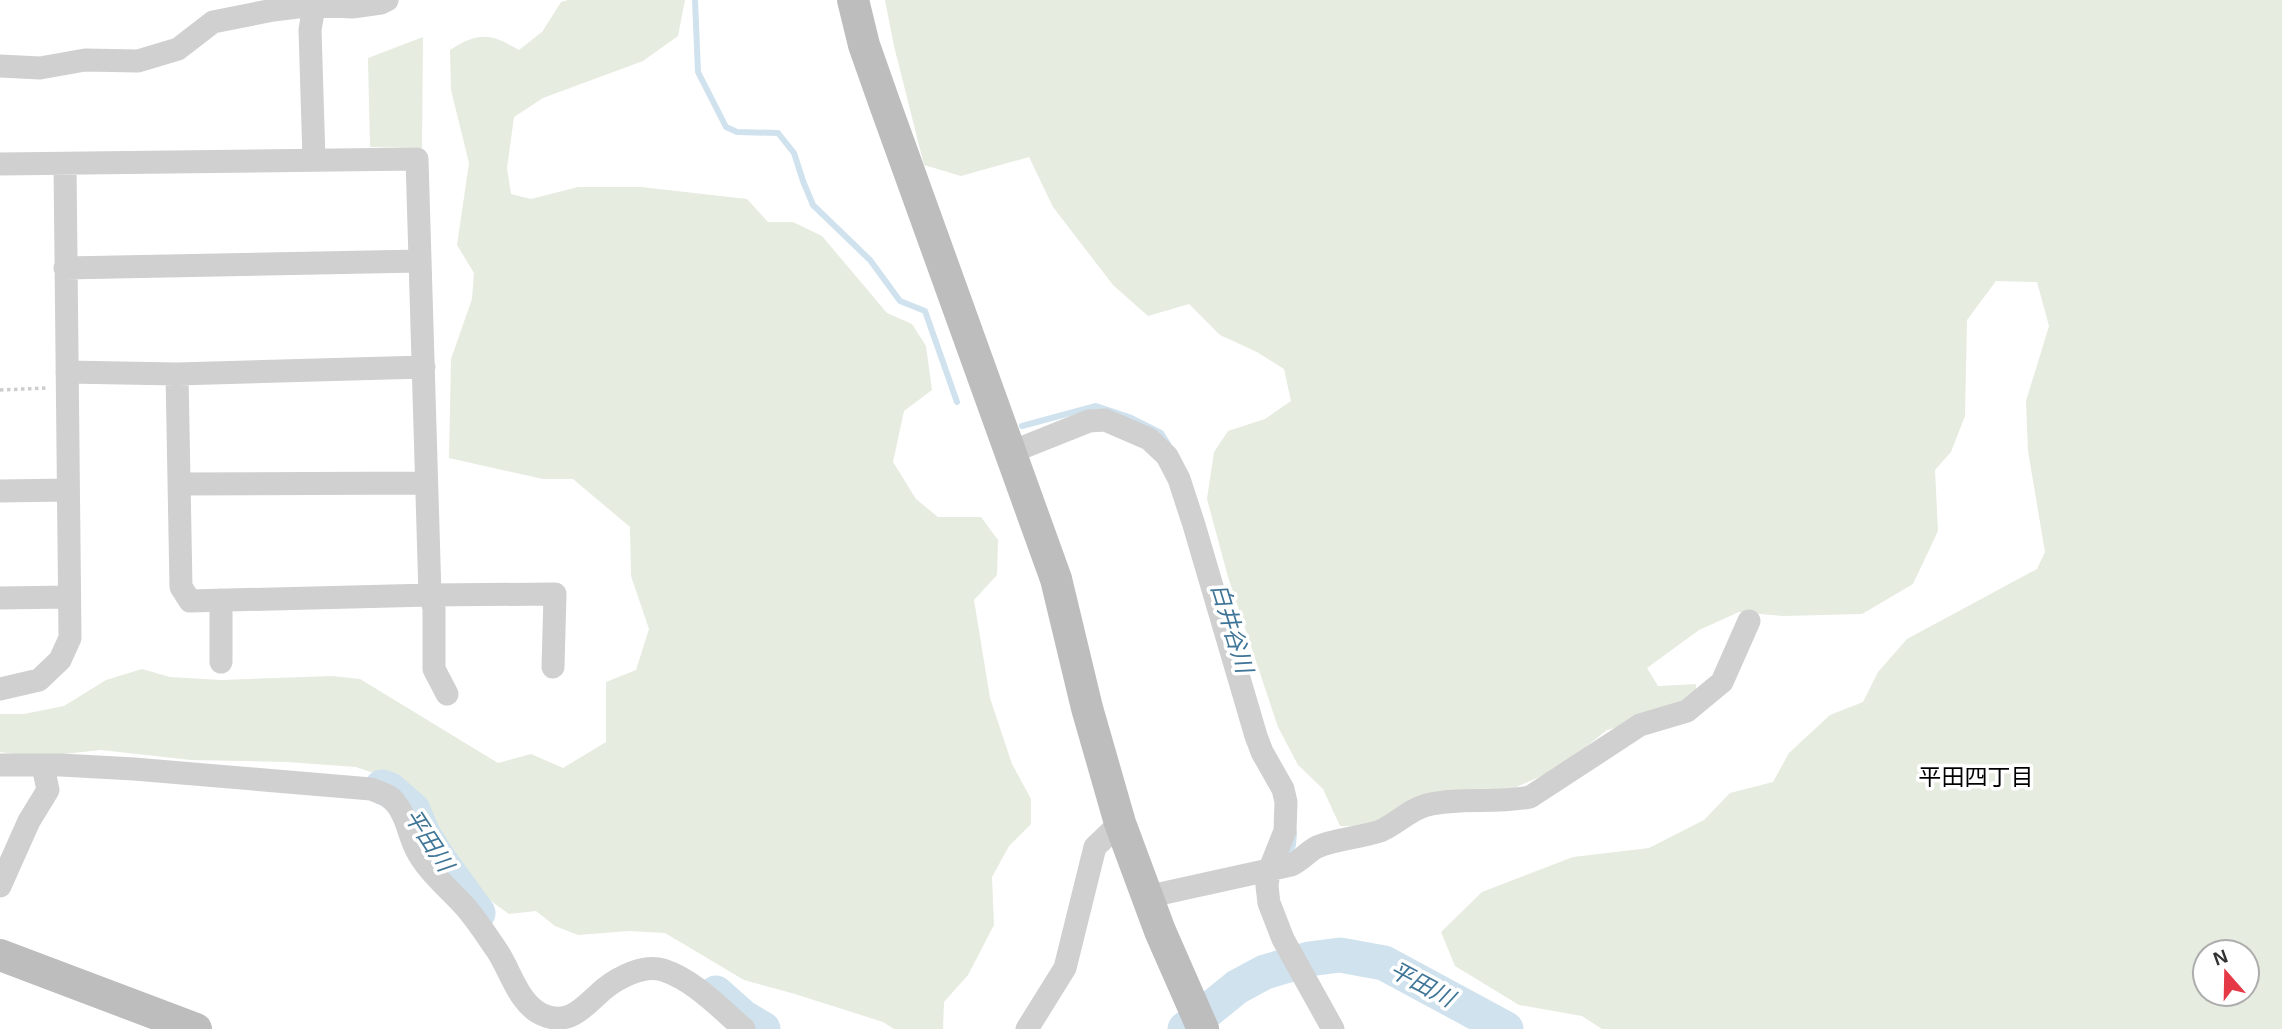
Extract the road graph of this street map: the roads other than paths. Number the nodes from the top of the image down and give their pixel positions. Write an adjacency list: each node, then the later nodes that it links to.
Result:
1 (387, 0): 3 (street)
2 (853, 0): 14 (street)
3 (315, 3): 4 (street); 6 (street)
4 (246, 7): 5 (street)
5 (0, 66)
6 (314, 159): 7 (street); 9 (street)
7 (65, 163): 8 (street); 10 (street)
8 (0, 164)
9 (420, 261): 10 (street); 11 (street)
10 (65, 268): 13 (street)
11 (424, 367): 12 (street); 15 (street)
12 (177, 374): 13 (street); 16 (street)
13 (67, 380): 17 (street)
14 (1011, 452): 30 (street); 31 (street)
15 (425, 482): 16 (street); 19 (street)
16 (179, 484): 22 (street)
17 (68, 490): 18 (street); 20 (street)
18 (0, 491)
19 (430, 595): 22 (street); 25 (street); 27 (street)
20 (69, 597): 21 (street); 26 (street)
21 (0, 598)
22 (221, 600): 24 (street)
23 (1749, 621): 31 (street)
24 (221, 662)
25 (554, 667)
26 (0, 690)
27 (447, 694)
28 (0, 765): 29 (street)
29 (43, 765): 32 (street); 36 (street)
30 (1120, 823): 33 (street); 37 (street)
31 (1269, 871): 33 (street); 39 (street)
32 (0, 886)
33 (1146, 897): 38 (street)
34 (0, 955): 35 (street)
35 (196, 1029)
36 (744, 1029)
37 (1027, 1029)
38 (1203, 1029)
39 (1333, 1029)

